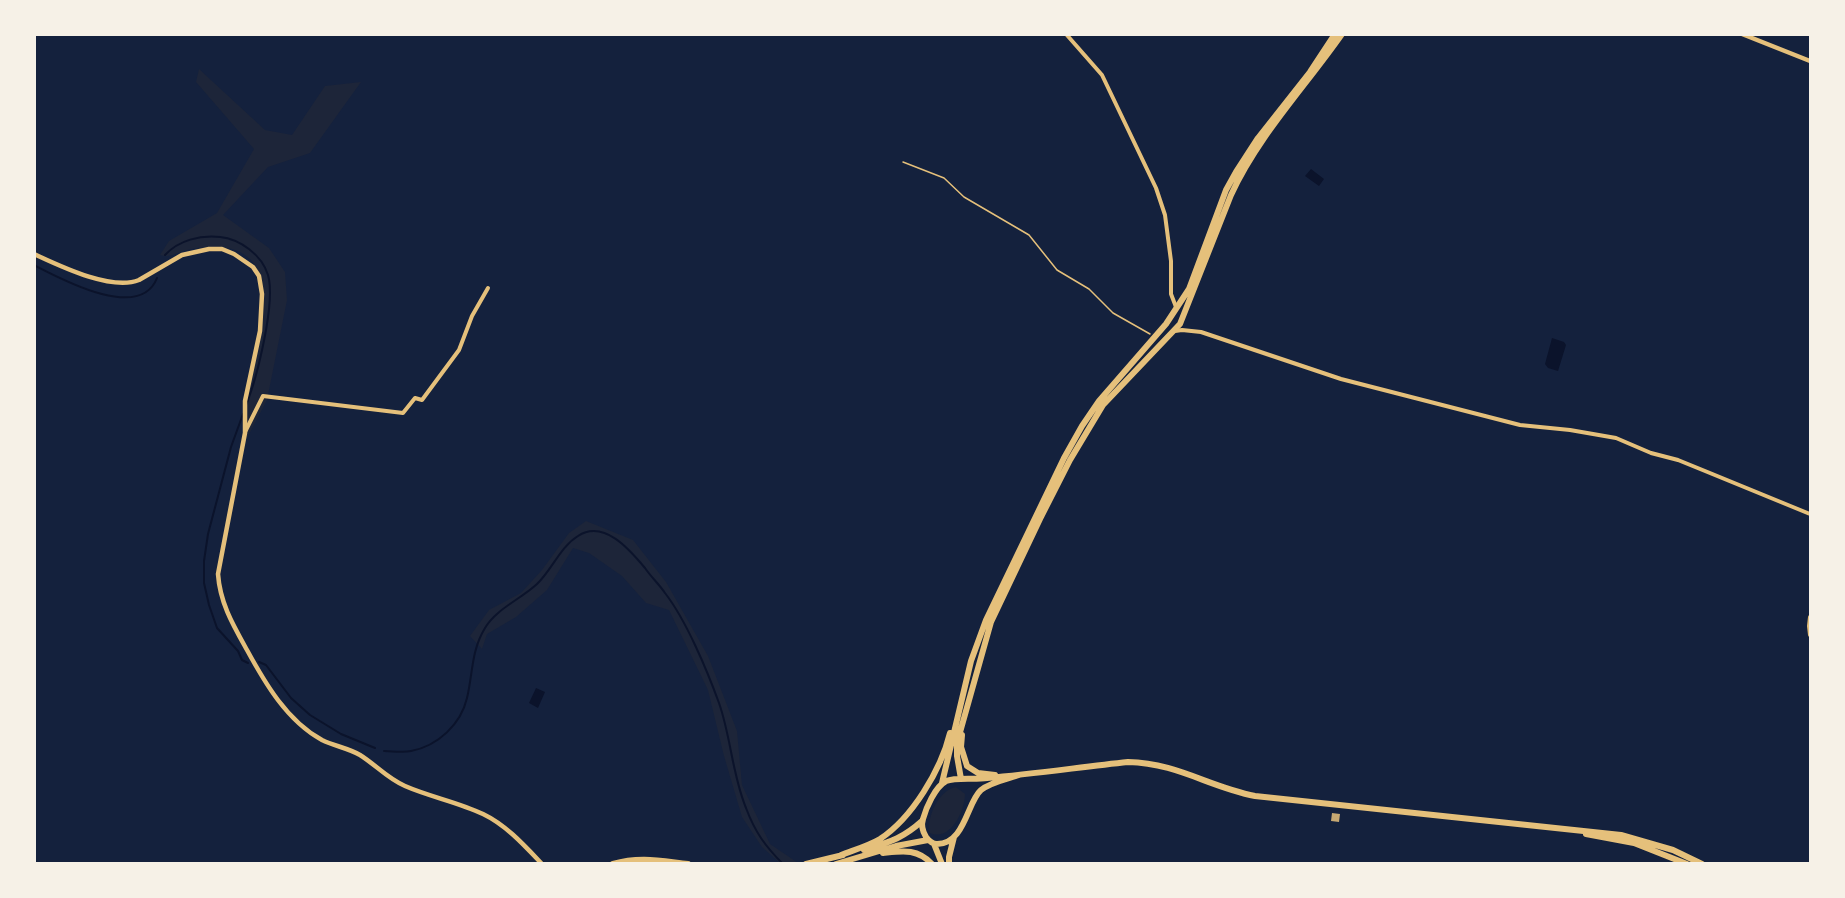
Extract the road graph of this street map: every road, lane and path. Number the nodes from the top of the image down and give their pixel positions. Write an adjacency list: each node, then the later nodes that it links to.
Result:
1 (1066, 34): 9 (street)
2 (1335, 34): 9 (main road)
3 (1342, 34): 10 (main road)
4 (1742, 34): 5 (street)
5 (1810, 61)
6 (903, 162): 13 (path)
7 (34, 254): 14 (street)
8 (488, 288): 14 (street)
9 (1176, 307): 13 (main road)
10 (1182, 316): 11 (street); 12 (main road); 13 (main road)
11 (1189, 331): 12 (street); 15 (street)
12 (1174, 332): 19 (main road)
13 (1155, 338): 18 (main road)
14 (245, 433): 30 (street)
15 (1810, 514)
16 (1810, 617): 17 (street)
17 (1810, 635)
18 (971, 661): 22 (main road); 28 (main road)
19 (965, 713): 20 (main road); 21 (main road)
20 (1019, 775): 21 (main road); 23 (main road); 25 (main road)
21 (964, 780): 22 (main road); 23 (main road)
22 (942, 783): 24 (main road)
23 (976, 797): 26 (main road)
24 (922, 821): 27 (main road); 28 (main road)
25 (1553, 827): 38 (main road); 39 (main road)
26 (954, 837): 27 (main road); 37 (main road)
27 (931, 842): 29 (main road); 36 (main road)
28 (842, 855): 33 (main road)
29 (860, 857): 34 (main road); 35 (main road)
30 (542, 864)
31 (613, 864): 32 (main road)
32 (688, 864)
33 (806, 864)
34 (836, 864)
35 (932, 864)
36 (942, 864)
37 (949, 864)
38 (1687, 864)
39 (1702, 864)

